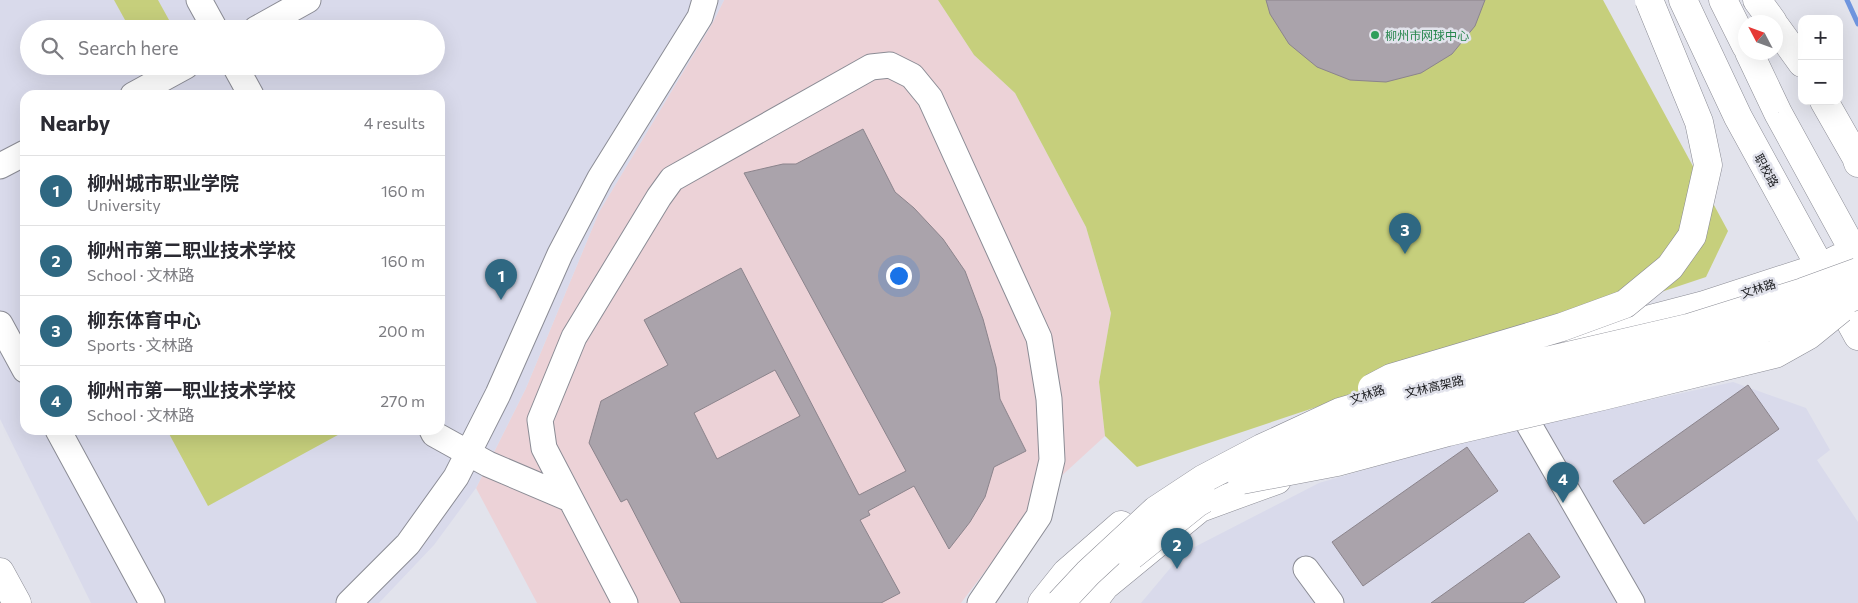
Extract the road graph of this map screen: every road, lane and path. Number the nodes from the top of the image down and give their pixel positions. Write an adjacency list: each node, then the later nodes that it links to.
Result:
1 (199, 0): 9 (street)
2 (308, 0): 10 (street)
3 (705, 0): 33 (street)
4 (1649, 0): 32 (main road, bridge)
5 (1683, 0): 24 (main road, 职校路)
6 (1723, 0): 11 (main road)
7 (1757, 0): 8 (main road)
8 (1768, 15)
9 (210, 20)
10 (272, 20)
11 (1738, 30)
12 (1783, 37): 14 (main road)
13 (1753, 60): 23 (main road)
14 (1799, 60)
15 (170, 75): 17 (street)
16 (240, 75): 18 (street)
17 (142, 90)
18 (248, 90)
19 (1826, 105): 21 (main road)
20 (20, 156): 22 (street)
21 (1858, 163)
22 (0, 166)
23 (1857, 258): 24 (main road, 文林高架路, bridge)
24 (1825, 275): 26 (main road, 职校路); 32 (main road, 文林高架路, bridge); 43 (main road, 文林路)
25 (1858, 286): 34 (main road, bridge)
26 (1855, 314): 29 (main road); 34 (main road, 文林高架路, bridge)
27 (0, 324): 28 (street)
28 (20, 361)
29 (1517, 404): 46 (main road); 48 (street)
30 (61, 435): 39 (street)
31 (436, 435): 33 (street)
32 (1262, 448): 44 (main road, 文林高架路, bridge)
33 (468, 454): 35 (street); 40 (street)
34 (1242, 480): 45 (main road, 文林高架路, bridge)
35 (570, 498): 41 (street); 42 (street)
36 (1306, 569): 47 (street)
37 (0, 572): 38 (main road)
38 (17, 603)
39 (152, 603)
40 (349, 603)
41 (625, 603)
42 (980, 603)
43 (1042, 603)
44 (1060, 603)
45 (1081, 603)
46 (1092, 603)
47 (1331, 603)
48 (1632, 603)

